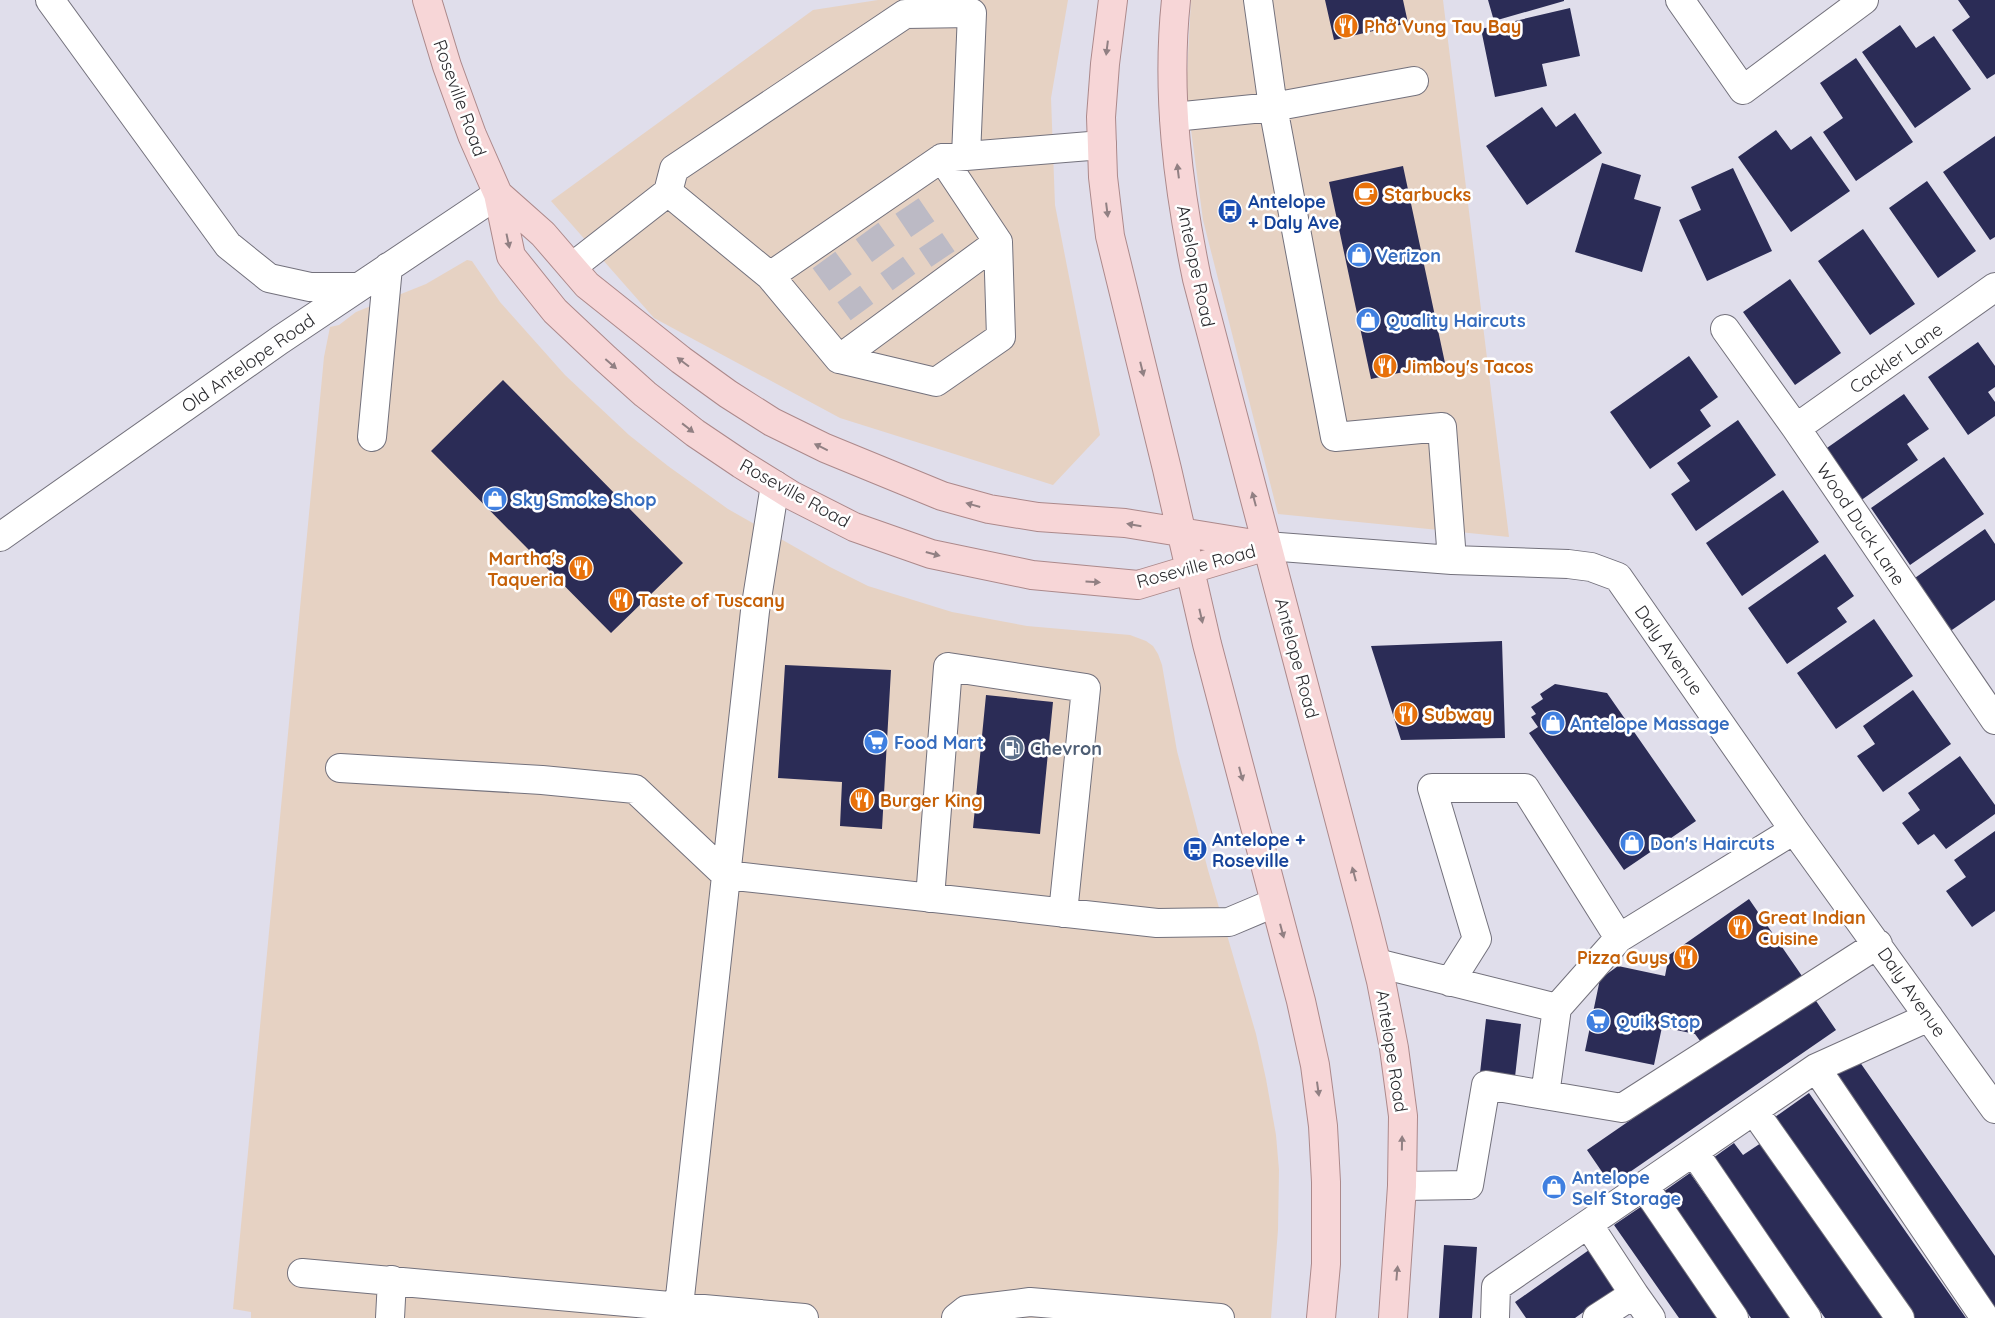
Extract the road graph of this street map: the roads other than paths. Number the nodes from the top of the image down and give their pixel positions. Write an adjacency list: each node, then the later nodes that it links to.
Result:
1 (50, 0): 19 (street)
2 (427, 0): 14 (main road, Roseville Road)
3 (1113, 0): 11 (main road, one-way to 11)
4 (1176, 0): 10 (main road, Antelope Road)
5 (1258, 0): 9 (street)
6 (1680, 0): 7 (street)
7 (1864, 0)
8 (1414, 82): 9 (street)
9 (1273, 107): 10 (street); 29 (street)
10 (1174, 117): 28 (main road, Antelope Road, one-way to 10)
11 (1102, 145): 12 (street); 26 (main road, one-way to 26)
12 (954, 157): 13 (street); 15 (street); 18 (street)
13 (668, 192): 17 (street); 18 (street)
14 (498, 194): 16 (street, Old Antelope Road); 17 (main road, Roseville Road); 25 (main road, Roseville Road, one-way to 25)
15 (998, 242): 22 (street); 22 (street)
16 (388, 267): 19 (street, Old Antelope Road); 24 (street)
17 (572, 267): 26 (main road, Roseville Road, one-way to 17)
18 (770, 276): 22 (street)
19 (358, 287): 27 (street, Old Antelope Road)
20 (1995, 287): 23 (street, Cackler Lane)
21 (1725, 330): 23 (street, Wood Duck Lane)
22 (839, 359)
23 (1796, 428): 31 (street, Wood Duck Lane)
24 (372, 437)
25 (775, 485): 30 (main road, Roseville Road, one-way to 30); 34 (street)
26 (1182, 533): 28 (main road, Roseville Road); 30 (main road)
27 (0, 537)
28 (1267, 546): 29 (street, Daly Avenue); 30 (main road, Roseville Road); 40 (main road, Antelope Road, one-way to 28)
29 (1452, 560): 33 (street, Daly Avenue)
30 (1190, 569): 36 (main road, one-way to 36)
31 (1995, 720)
32 (340, 768): 34 (street)
33 (1794, 830): 38 (street); 39 (street, Daly Avenue)
34 (726, 875): 35 (street); 55 (street)
35 (930, 898): 37 (street); 37 (street)
36 (1274, 903): 37 (street); 60 (main road, one-way to 60)
37 (1063, 913)
38 (1619, 938): 41 (street); 42 (street)
39 (1878, 944): 43 (street, Daly Avenue); 45 (street)
40 (1377, 963): 41 (street); 49 (main road, Antelope Road, one-way to 40)
41 (1450, 982): 42 (street)
42 (1557, 1008): 45 (street)
43 (1929, 1017): 44 (street); 46 (street, Daly Avenue)
44 (1816, 1068): 47 (street); 68 (street)
45 (1545, 1095): 49 (street)
46 (1995, 1109)
47 (1754, 1111): 48 (street); 67 (street)
48 (1694, 1152): 50 (street); 66 (street)
49 (1402, 1186): 61 (main road, Antelope Road, one-way to 49)
50 (1644, 1186): 51 (street); 65 (street)
51 (1588, 1224): 54 (street); 62 (street)
52 (302, 1273): 53 (street)
53 (392, 1280): 55 (street); 56 (street)
54 (1634, 1294): 63 (street); 64 (street)
55 (679, 1306): 57 (street)
56 (390, 1318)
57 (804, 1318)
58 (956, 1318): 59 (street)
59 (1220, 1318)
60 (1321, 1318)
61 (1392, 1318)
62 (1494, 1318)
63 (1597, 1318)
64 (1651, 1318)
65 (1734, 1318)
66 (1808, 1318)
67 (1900, 1318)
68 (1985, 1318)

